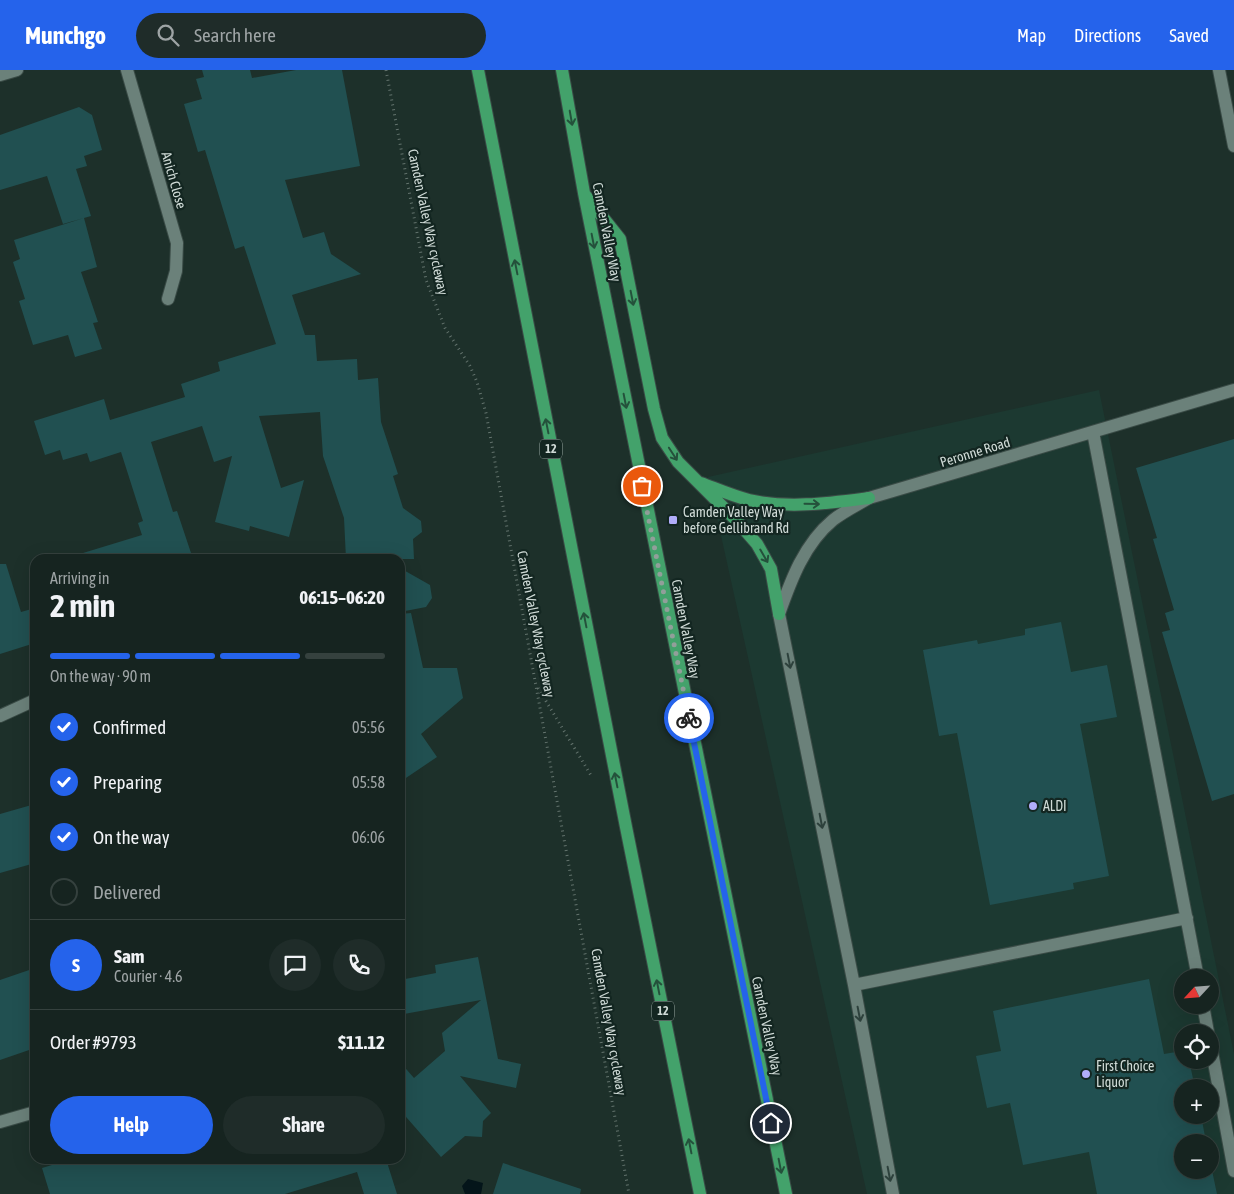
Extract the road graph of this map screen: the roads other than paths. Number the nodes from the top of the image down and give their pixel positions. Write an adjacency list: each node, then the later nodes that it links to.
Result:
1 (17, 70): 6 (street)
2 (127, 70): 9 (street, Anich Close)
3 (478, 70): 24 (main road, 12, one-way to 3)
4 (562, 70): 8 (main road, Camden Valley Way, one-way to 8)
5 (1219, 70): 7 (street)
6 (0, 75)
7 (1234, 146)
8 (584, 194): 12 (main road, one-way to 12); 25 (main road, Camden Valley Way, one-way to 25)
9 (168, 299)
10 (1234, 390): 11 (street, Peronne Road)
11 (1093, 432): 13 (street, Peronne Road); 17 (street)
12 (697, 481): 13 (main road, one-way to 13); 14 (main road, one-way to 14)
13 (869, 498): 14 (street, Peronne Road)
14 (779, 614): 19 (street, one-way to 19)
15 (30, 702): 16 (street)
16 (0, 716)
17 (1187, 918): 18 (street); 19 (street)
18 (1196, 969)
19 (854, 984): 26 (street, one-way to 26)
20 (1215, 1069): 23 (street)
21 (30, 1113): 22 (street)
22 (0, 1122)
23 (1234, 1171)
24 (700, 1194)
25 (786, 1194)
26 (892, 1194)

